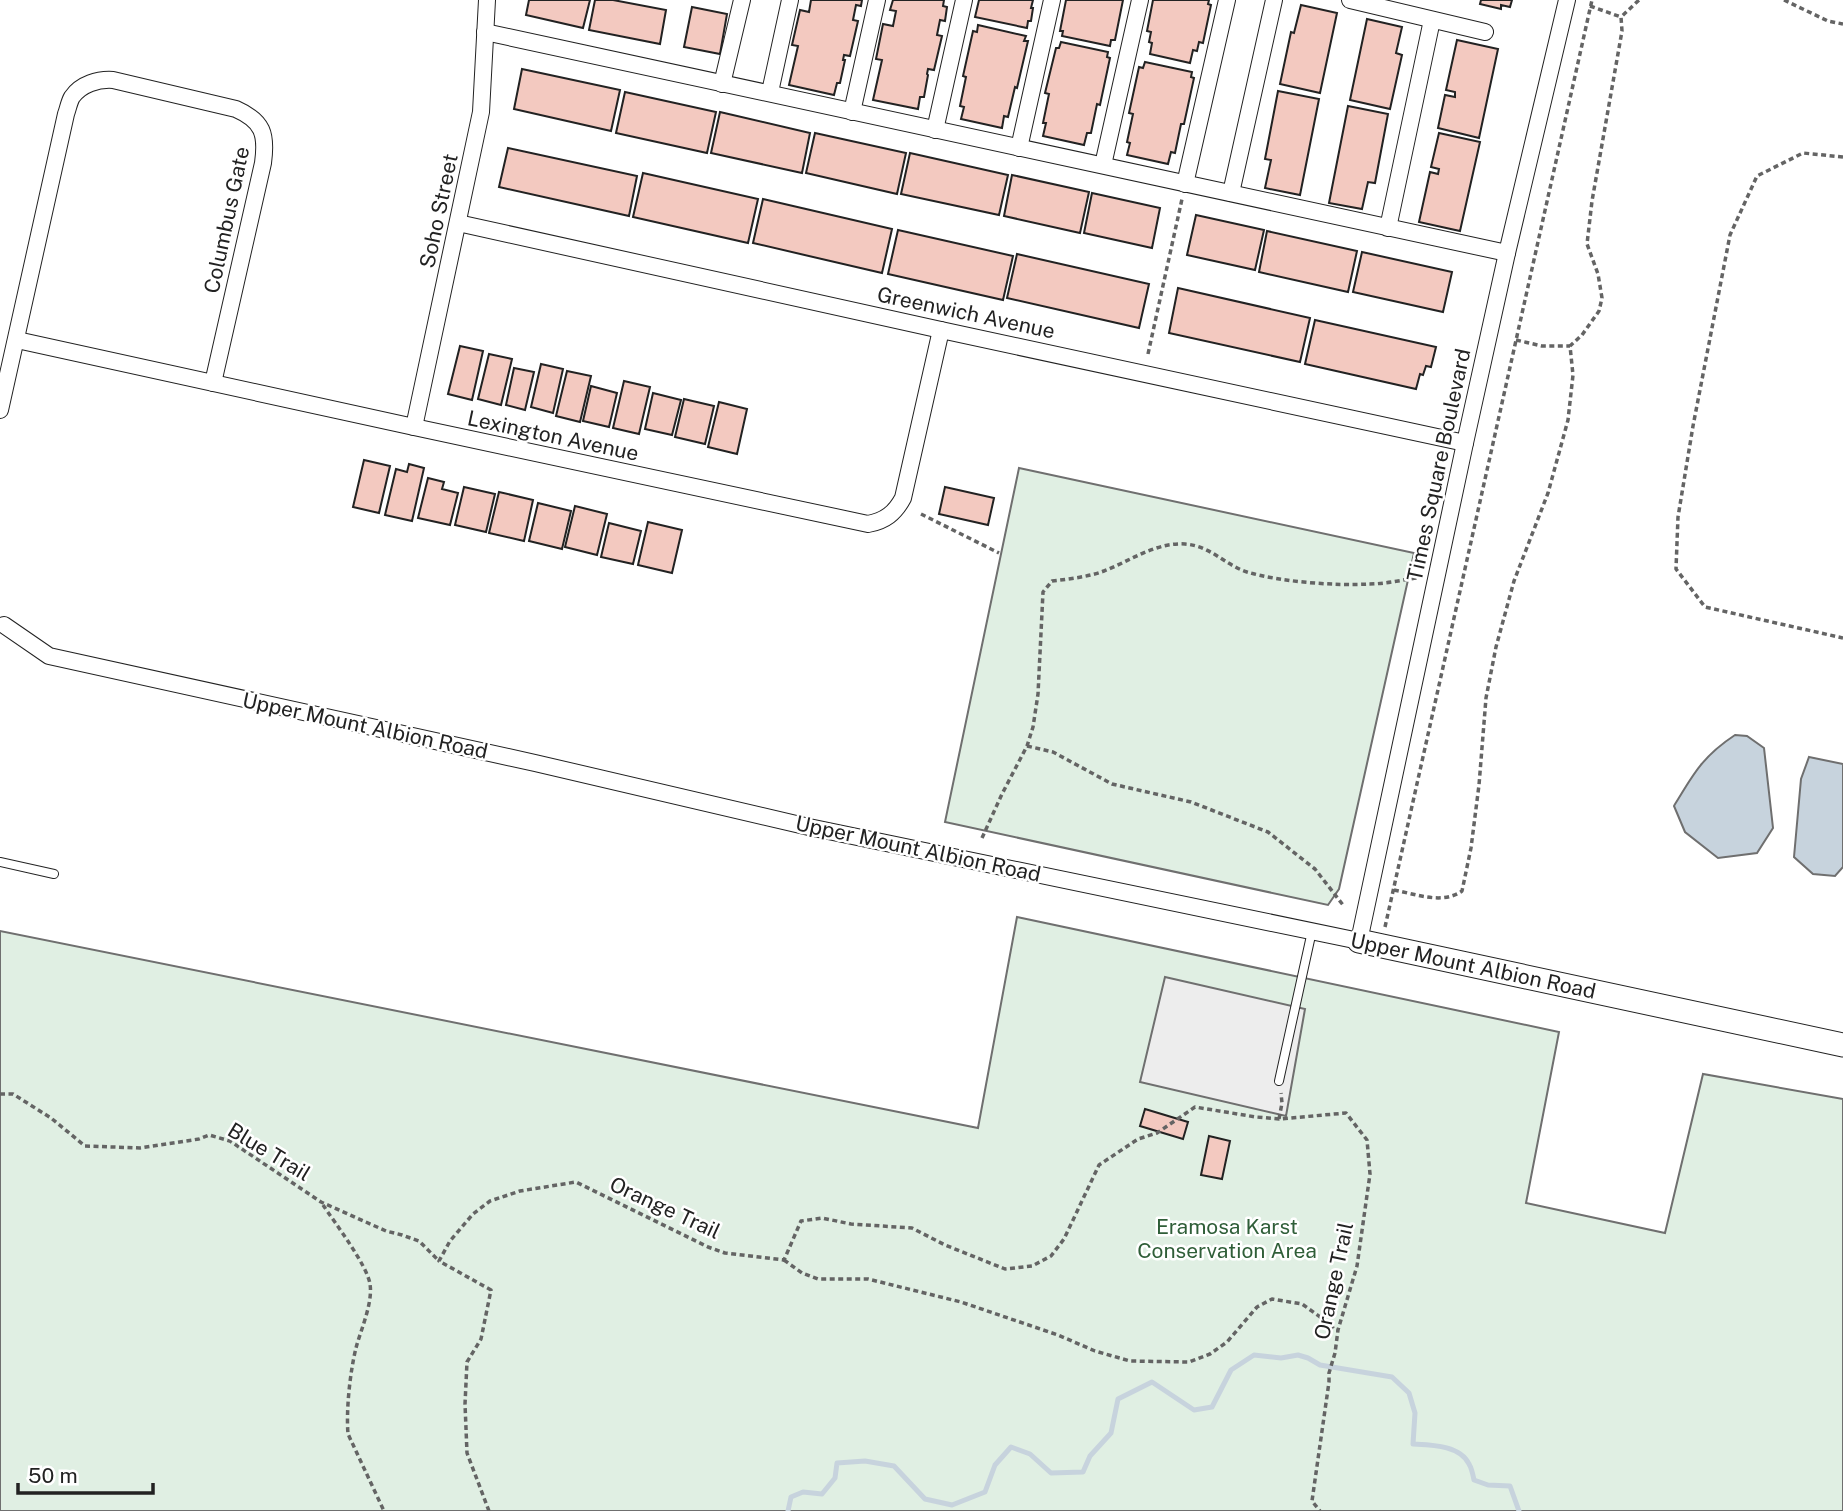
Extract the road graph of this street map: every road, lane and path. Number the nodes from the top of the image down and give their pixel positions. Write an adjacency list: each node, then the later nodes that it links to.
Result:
1 (487, 0): 19 (street, Soho Street)
2 (742, 0): 21 (street)
3 (790, 0): 22 (street)
4 (877, 0): 23 (street)
5 (964, 0): 24 (street)
6 (1052, 0): 25 (street)
7 (1140, 0): 27 (street)
8 (1227, 0): 28 (street)
9 (1274, 0): 29 (street)
10 (1350, 0): 17 (street)
11 (1567, 0): 32 (street, Times Square Boulevard)
12 (1591, 0): 15 (path)
13 (1639, 0): 16 (path)
14 (1784, 0): 18 (path)
15 (1590, 6): 16 (path); 35 (path)
16 (1621, 17): 36 (path)
17 (1432, 20): 20 (street); 31 (street)
18 (1843, 24)
19 (485, 32): 21 (street); 30 (street, Soho Street)
20 (1485, 32)
21 (722, 83): 22 (street)
22 (770, 92): 23 (street)
23 (852, 111): 24 (street)
24 (934, 130): 25 (street)
25 (1019, 148): 27 (street)
26 (1843, 157): 46 (path)
27 (1103, 165): 28 (street)
28 (1184, 189): 29 (street); 37 (path)
29 (1231, 193): 31 (street)
30 (458, 223): 33 (street, Greenwich Avenue); 40 (street, Soho Street)
31 (1388, 228): 32 (street)
32 (1507, 253): 41 (street, Times Square Boulevard)
33 (941, 330): 40 (street, Lexington Avenue); 41 (street, Greenwich Avenue)
34 (17, 340): 38 (street, Lexington Avenue); 38 (street, Columbus Gate); 39 (street, Columbus Gate)
35 (1516, 340): 36 (path); 51 (path)
36 (1570, 346): 51 (path)
37 (1148, 354)
38 (214, 383): 40 (street, Lexington Avenue)
39 (0, 410)
40 (414, 427)
41 (1465, 443): 54 (street, Times Square Boulevard)
42 (921, 514): 43 (path)
43 (999, 553)
44 (1417, 579): 47 (path)
45 (4, 625): 53 (street, Upper Mount Albion Road)
46 (1843, 638)
47 (1027, 746): 48 (path); 52 (path)
48 (982, 838)
49 (0, 862): 50 (lane)
50 (54, 874)
51 (1394, 890): 55 (path)
52 (1343, 905)
53 (1312, 931): 54 (street, Upper Mount Albion Road); 57 (lane)
54 (1359, 942): 55 (street, Upper Mount Albion Road)
55 (1382, 946): 56 (street, Upper Mount Albion Road)
56 (1843, 1045)
57 (1279, 1081): 59 (path)
58 (0, 1094): 60 (path, Blue Trail)
59 (1279, 1118): 62 (path, Orange Trail); 63 (path, Orange Trail)
60 (322, 1202): 61 (path, Blue Trail); 64 (path)
61 (439, 1261): 62 (path, Orange Trail); 65 (path)
62 (784, 1261): 63 (path)
63 (1338, 1329): 66 (path, Orange Trail)
64 (384, 1511)
65 (489, 1511)
66 (1320, 1511)

